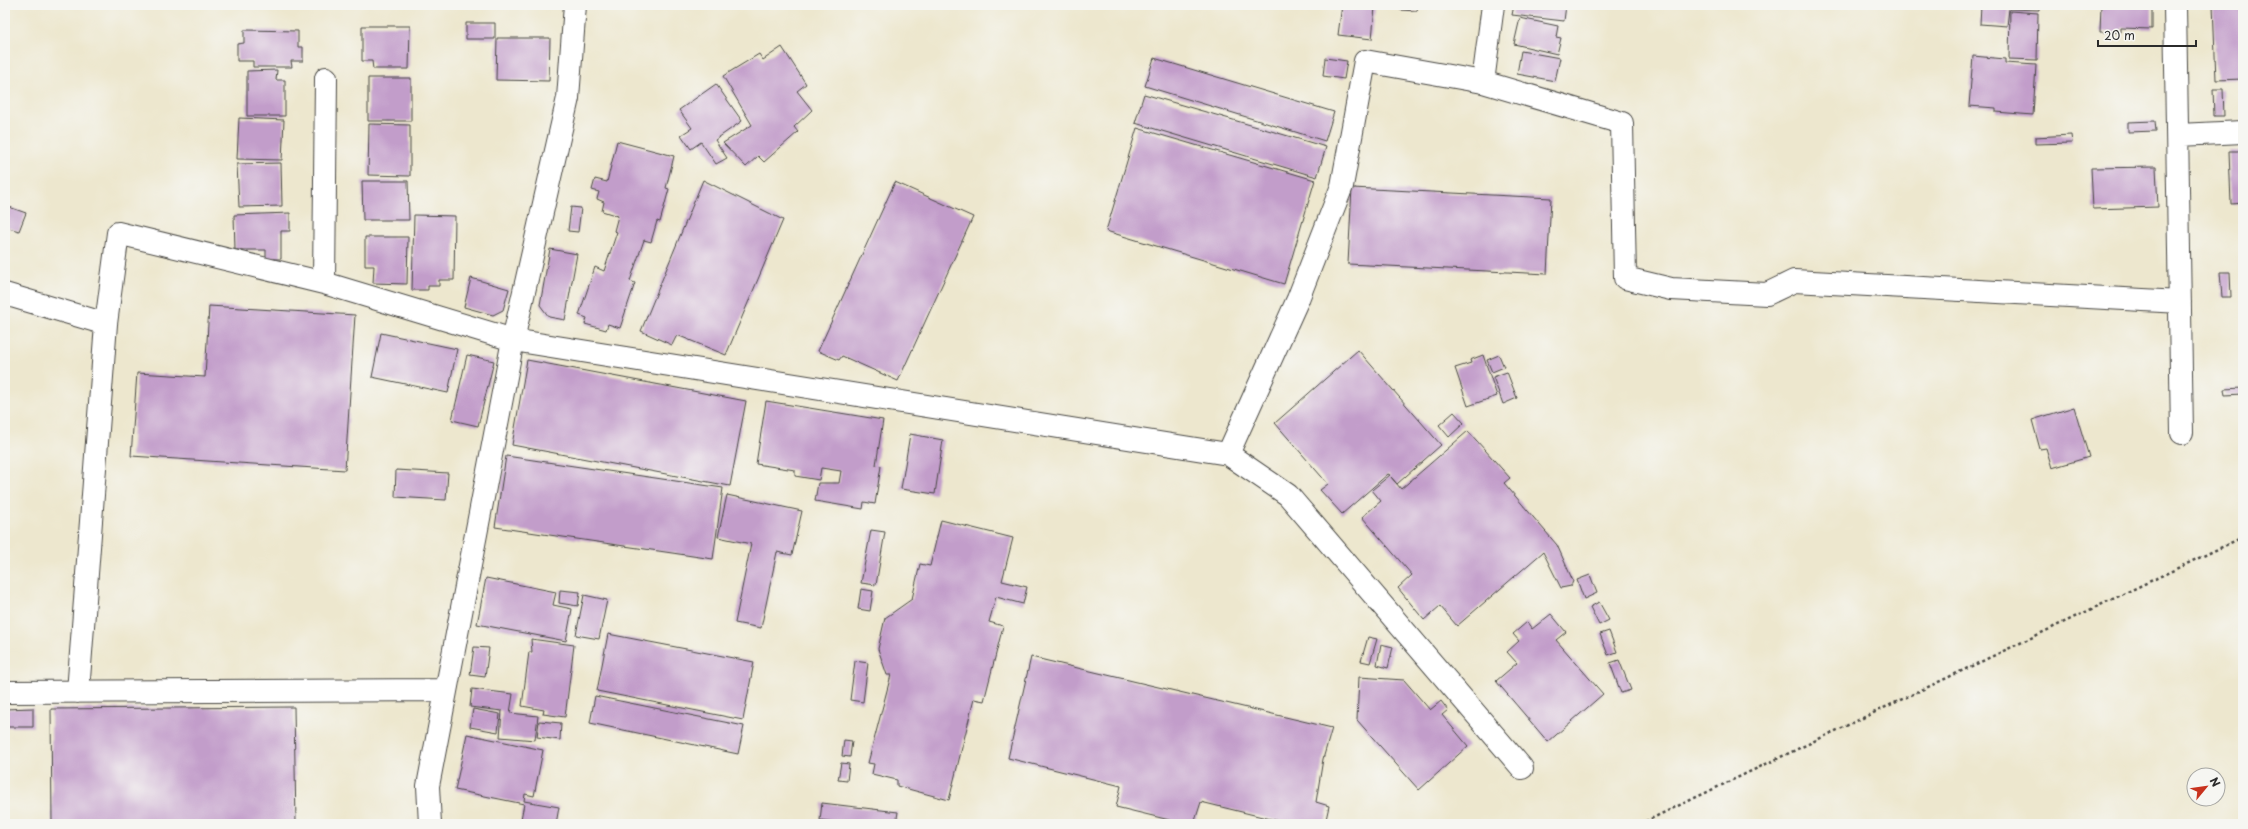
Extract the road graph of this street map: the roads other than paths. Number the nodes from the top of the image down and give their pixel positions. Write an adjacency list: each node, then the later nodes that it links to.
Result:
1 (575, 5): 12 (street)
2 (1493, 5): 5 (street)
3 (2175, 5): 7 (street)
4 (326, 78): 8 (street)
5 (1483, 82): 10 (street); 14 (street)
6 (2243, 132): 7 (street)
7 (2178, 135): 10 (street)
8 (324, 283): 11 (street); 12 (street)
9 (5, 294): 11 (street)
10 (2180, 302): 13 (street)
11 (106, 324): 17 (street)
12 (513, 340): 14 (street); 15 (street)
13 (2182, 433)
14 (1228, 454): 18 (street)
15 (446, 690): 17 (street); 19 (street)
16 (5, 692): 17 (street)
17 (78, 692)
18 (1522, 768)
19 (430, 824)

